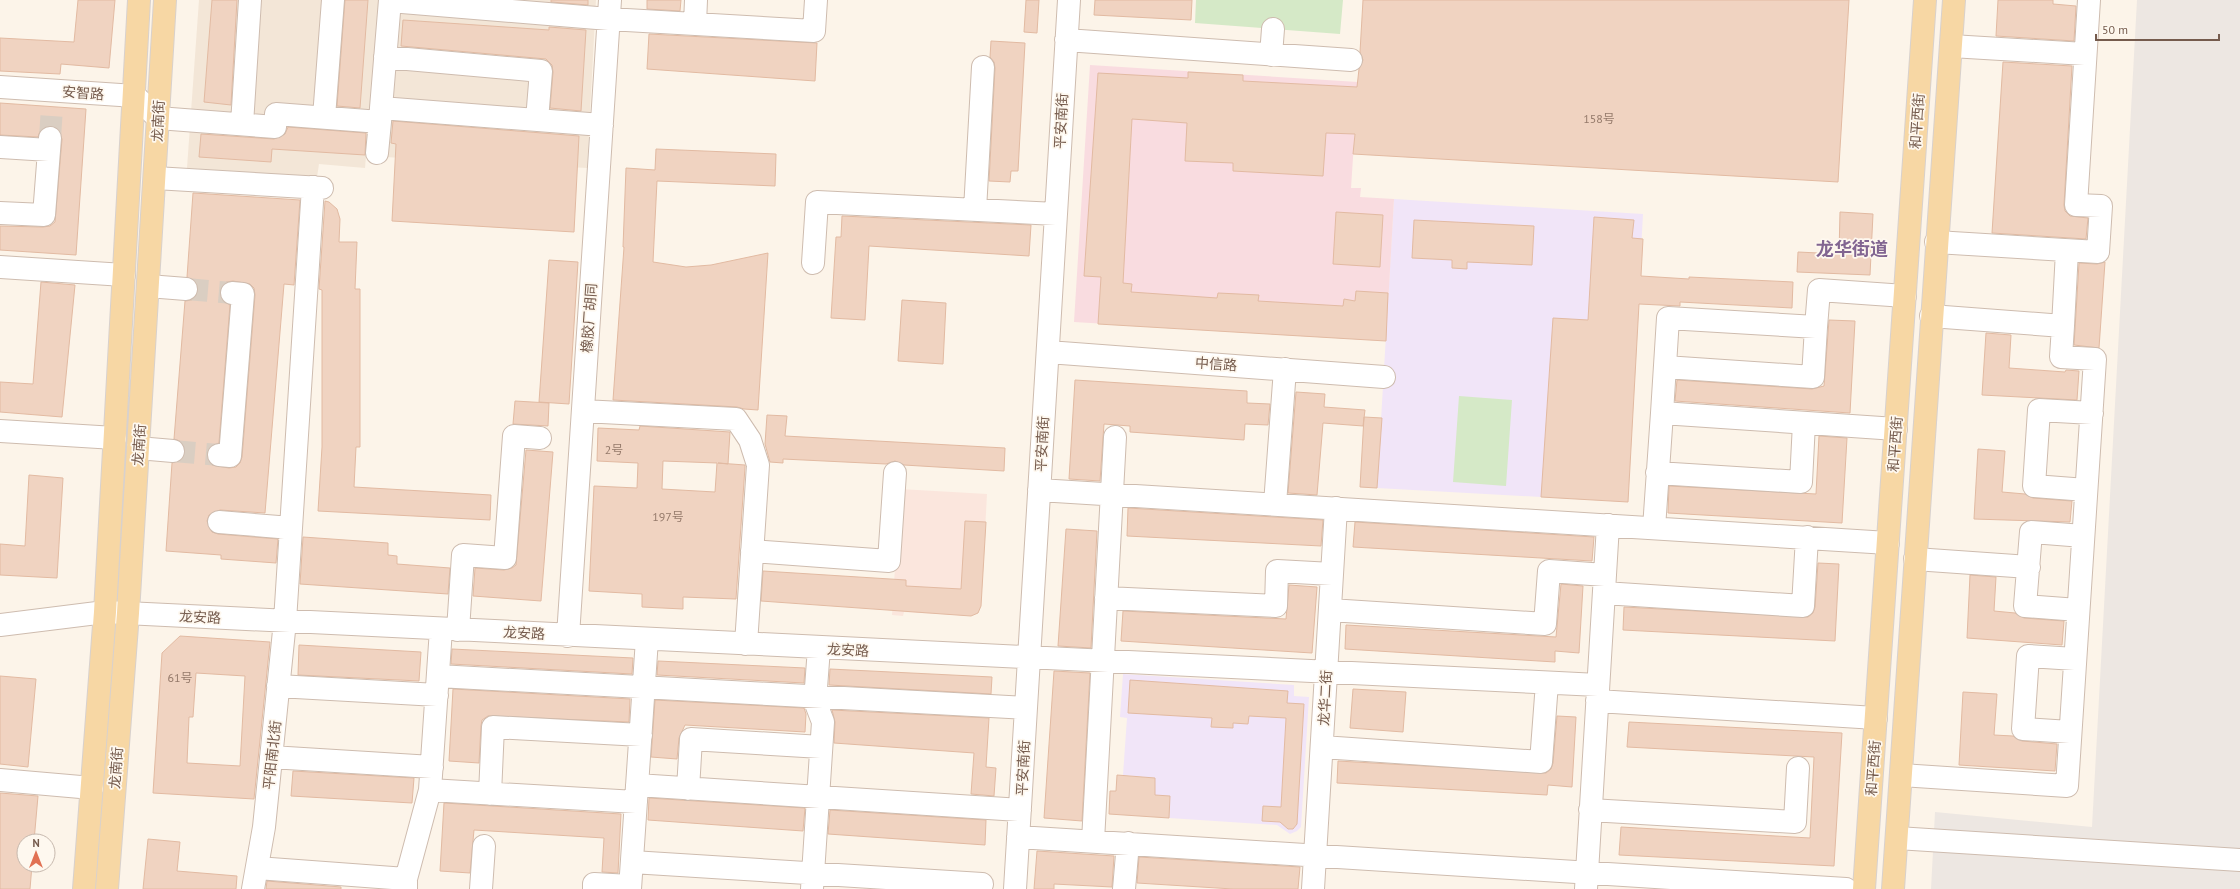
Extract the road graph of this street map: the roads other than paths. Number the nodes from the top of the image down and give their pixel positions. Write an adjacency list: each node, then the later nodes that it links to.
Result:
1 (139, 0): 24 (main road, 龙南街)
2 (164, 0): 27 (main road, 龙南街)
3 (250, 0): 29 (street)
4 (333, 0): 26 (street)
5 (390, 0): 12 (street); 20 (street)
6 (696, 0): 14 (street)
7 (816, 0): 14 (street)
8 (1069, 0): 16 (street, 平安南街)
9 (1925, 0): 45 (main road, 和平西街)
10 (1954, 0): 17 (main road, 和平西街)
11 (2089, 0): 19 (street)
12 (538, 7): 13 (street)
13 (609, 10): 14 (street); 30 (street, 橡胶厂胡同)
14 (695, 24)
15 (1272, 29): 18 (street)
16 (1066, 40): 18 (street); 36 (street, 平安南街)
17 (1951, 46): 19 (street); 37 (main road, 和平西街)
18 (1271, 54): 21 (street)
19 (2085, 54): 38 (street)
20 (385, 57): 25 (street); 28 (street)
21 (1350, 60)
22 (984, 67): 34 (street)
23 (0, 87): 24 (street, 安智路)
24 (135, 96): 27 (street); 41 (main road, 龙南街)
25 (380, 115): 26 (street); 28 (street); 32 (street)
26 (324, 117): 29 (street)
27 (158, 118): 29 (street); 33 (main road, 龙南街)
28 (537, 120): 30 (street)
29 (242, 124)
30 (602, 125): 53 (street, 橡胶厂胡同)
31 (0, 147): 35 (street)
32 (377, 152)
33 (155, 178): 42 (main road, 龙南街); 74 (street, 平阳南北街)
34 (975, 210): 36 (street); 39 (street)
35 (0, 213)
36 (1056, 214): 49 (street, 平安南街)
37 (1936, 242): 38 (street); 46 (main road, 和平西街)
38 (2068, 251): 47 (street)
39 (813, 263)
40 (0, 266): 41 (street)
41 (124, 275): 60 (main road, 龙南街)
42 (148, 286): 43 (street); 62 (main road, 龙南街)
43 (186, 289)
44 (232, 293): 64 (street)
45 (1905, 296): 48 (street); 57 (main road, 和平西街)
46 (1931, 316): 47 (street); 80 (main road, 和平西街)
47 (2063, 326): 55 (street)
48 (1816, 327): 50 (street); 50 (street)
49 (1048, 352): 51 (street, 中信路); 67 (street, 平安南街)
50 (1664, 367): 54 (street)
51 (1285, 369): 52 (street, 中信路); 70 (street)
52 (1384, 376)
53 (583, 411): 79 (street); 92 (street, 橡胶厂胡同)
54 (1662, 413): 56 (street); 66 (street)
55 (2092, 413): 68 (street); 68 (street)
56 (1804, 423): 57 (street); 66 (street)
57 (1896, 429): 78 (main road, 和平西街)
58 (0, 431): 60 (street)
59 (1115, 437): 69 (street)
60 (115, 438): 87 (main road, 龙南街)
61 (540, 438): 91 (street)
62 (138, 448): 63 (street); 88 (main road, 龙南街)
63 (174, 451)
64 (219, 454)
65 (894, 473): 79 (street)
66 (1657, 473): 75 (street)
67 (1039, 490): 69 (street); 96 (street, 平安南街)
68 (2086, 490): 76 (street)
69 (1112, 494): 70 (street); 84 (street)
70 (1275, 504): 71 (street)
71 (1336, 508): 73 (street); 82 (street, 龙华二街)
72 (219, 522): 74 (street)
73 (1608, 525): 75 (street); 83 (street)
74 (291, 528): 89 (street, 平阳南北街)
75 (1654, 528): 77 (street)
76 (2084, 536): 81 (street); 86 (street)
77 (1807, 538): 78 (street); 83 (street)
78 (1888, 543): 107 (main road, 和平西街)
79 (752, 552): 94 (street)
80 (1915, 559): 81 (street); 115 (main road, 和平西街)
81 (2029, 566): 86 (street)
82 (1332, 574): 84 (street); 85 (street, 龙华二街)
83 (1605, 584): 85 (street); 104 (street)
84 (1106, 598): 98 (street)
85 (1330, 610): 99 (street, 龙华二街)
86 (2078, 610): 97 (street)
87 (105, 612): 88 (street, 龙安路); 90 (street, 龙安路); 117 (main road, 龙南街)
88 (128, 613): 89 (street, 龙安路); 140 (main road, 龙南街)
89 (285, 621): 91 (street, 龙安路); 101 (street, 平阳南北街)
90 (0, 625)
91 (450, 629): 92 (street, 龙安路); 102 (street)
92 (568, 636): 93 (street, 龙安路)
93 (647, 639): 94 (street, 龙安路); 103 (street)
94 (746, 644): 95 (street, 龙安路)
95 (819, 648): 96 (street, 龙安路); 105 (street)
96 (1039, 659): 98 (street, 龙安路); 106 (street, 平安南街)
97 (2075, 659): 108 (street); 108 (street)
98 (1103, 662): 99 (street, 龙安路); 127 (street)
99 (1326, 673): 100 (street, 龙安路); 111 (street, 龙华二街)
100 (1547, 683): 104 (street, 龙安路); 111 (street)
101 (278, 686): 102 (street); 112 (street, 平阳南北街)
102 (437, 686): 103 (street); 113 (street)
103 (644, 688): 105 (street); 109 (street)
104 (1597, 693): 107 (street, 龙安路); 124 (street)
105 (815, 697): 106 (street); 110 (street)
106 (1026, 708): 123 (street, 平安南街)
107 (1876, 718): 148 (main road, 和平西街)
108 (2070, 732): 115 (street)
109 (641, 736): 120 (street); 121 (street)
110 (821, 747): 118 (street); 122 (street)
111 (1322, 747): 130 (street, 龙华二街)
112 (271, 757): 113 (street); 133 (street, 平阳南北街)
113 (432, 768): 119 (street)
114 (1798, 768): 124 (street)
115 (1901, 775): 126 (main road, 和平西街)
116 (0, 780): 117 (street)
117 (92, 788): 139 (main road, 龙南街)
118 (688, 789): 121 (street); 122 (street)
119 (430, 790): 120 (street); 136 (street)
120 (490, 794): 121 (street)
121 (637, 794): 132 (street)
122 (818, 797): 123 (street); 134 (street)
123 (1020, 810): 125 (street, 平安南街)
124 (1590, 810): 135 (street)
125 (1018, 837): 127 (street); 144 (street, 平安南街)
126 (1897, 838): 131 (street); 149 (main road, 和平西街)
127 (1093, 841): 128 (street)
128 (1128, 843): 130 (street); 145 (street)
129 (484, 846): 142 (street)
130 (1315, 855): 135 (street); 146 (street, 龙华二街)
131 (2240, 860)
132 (632, 862): 134 (street); 138 (street)
133 (257, 868): 136 (street); 141 (street, 平阳南北街)
134 (812, 881): 137 (street)
135 (1586, 881): 147 (street)
136 (406, 884)
137 (982, 884)
138 (630, 888): 143 (street)
139 (84, 889)
140 (107, 889)
141 (253, 889)
142 (482, 889)
143 (594, 889)
144 (1015, 889)
145 (1124, 889)
146 (1313, 889)
147 (1846, 889)
148 (1864, 889)
149 (1894, 889)

